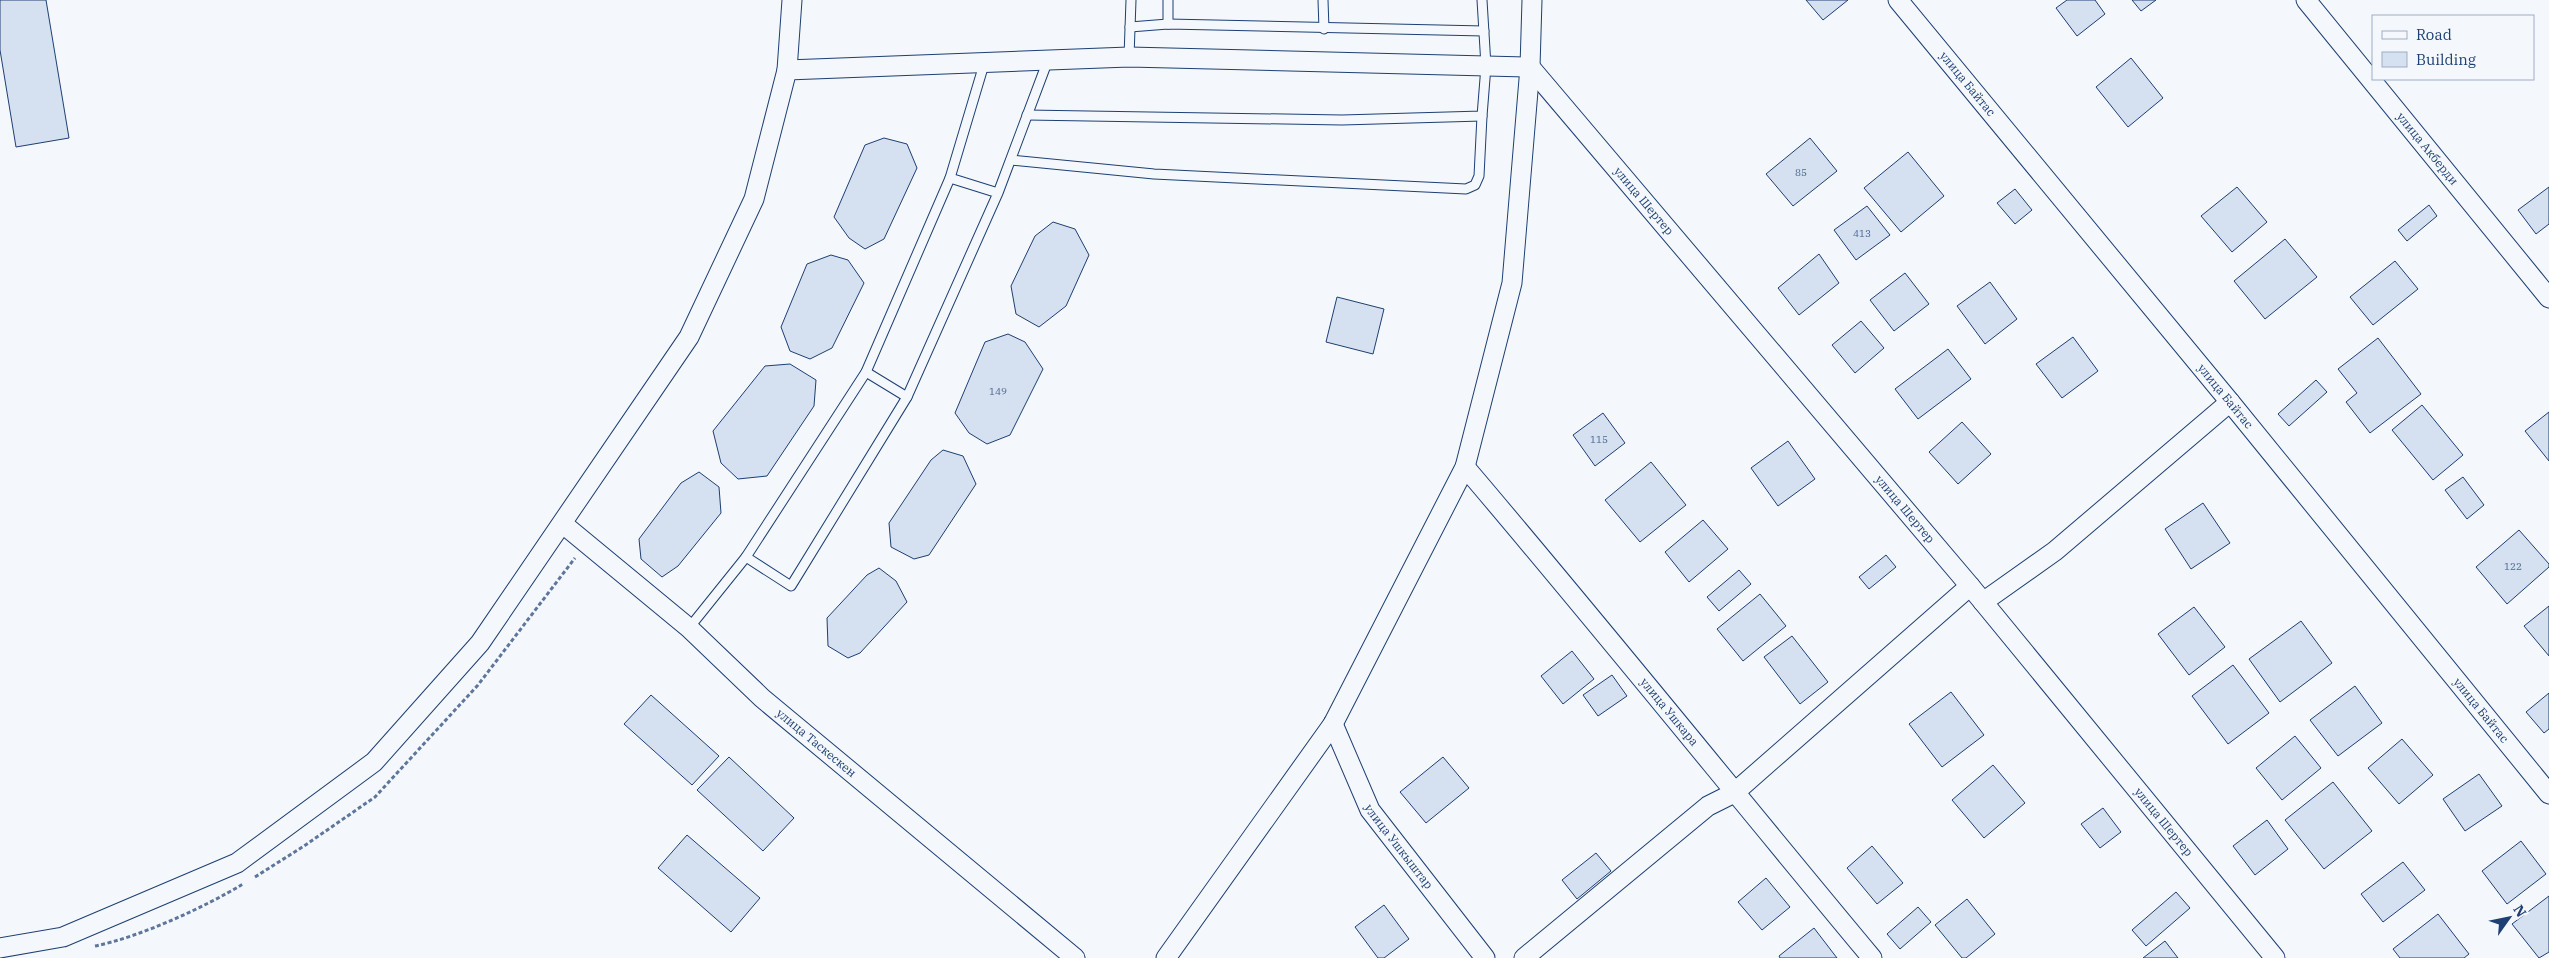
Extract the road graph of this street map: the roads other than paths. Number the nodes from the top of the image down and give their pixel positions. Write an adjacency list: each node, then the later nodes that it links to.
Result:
1 (792, 0): 18 (street)
2 (1131, 0): 10 (lane)
3 (1168, 0): 9 (lane)
4 (1323, 0): 11 (lane)
5 (1482, 0): 12 (lane)
6 (1532, 0): 17 (street)
7 (1898, 0): 27 (street, улица Байтас)
8 (2306, 0): 24 (street, улица Акберди)
9 (1168, 24): 10 (lane); 11 (lane)
10 (1130, 27): 13 (lane)
11 (1324, 29): 12 (lane)
12 (1484, 31): 16 (lane)
13 (1129, 57): 14 (street); 16 (street)
14 (1048, 59): 15 (street); 19 (lane)
15 (985, 61): 18 (street); 22 (lane)
16 (1486, 66): 17 (street); 20 (lane)
17 (1530, 67): 28 (street); 31 (street, улица Шертер)
18 (788, 70): 29 (street)
19 (1027, 115): 20 (lane); 21 (lane)
20 (1482, 116): 21 (lane)
21 (1010, 160): 23 (lane)
22 (950, 178): 23 (lane); 25 (lane)
23 (998, 193): 26 (lane)
24 (2549, 298)
25 (866, 372): 26 (lane); 30 (lane)
26 (907, 397): 30 (lane)
27 (2230, 402): 32 (street); 36 (street, улица Байтас)
28 (1465, 467): 34 (street); 35 (street, улица Ушкара)
29 (563, 524): 33 (street, улица Таскескен); 37 (street)
30 (746, 557): 33 (lane)
31 (1970, 586): 32 (street, улица Шертер); 35 (street)
32 (1983, 602): 43 (street, улица Шертер)
33 (689, 628): 38 (street, улица Таскескен)
34 (1333, 724): 39 (street); 40 (street, улица Ушкыштар)
35 (1734, 793): 41 (street); 42 (street, улица Ушкара)
36 (2549, 794)
37 (0, 948)
38 (1075, 958)
39 (1166, 958)
40 (1485, 958)
41 (1524, 958)
42 (1872, 958)
43 (2275, 958)

